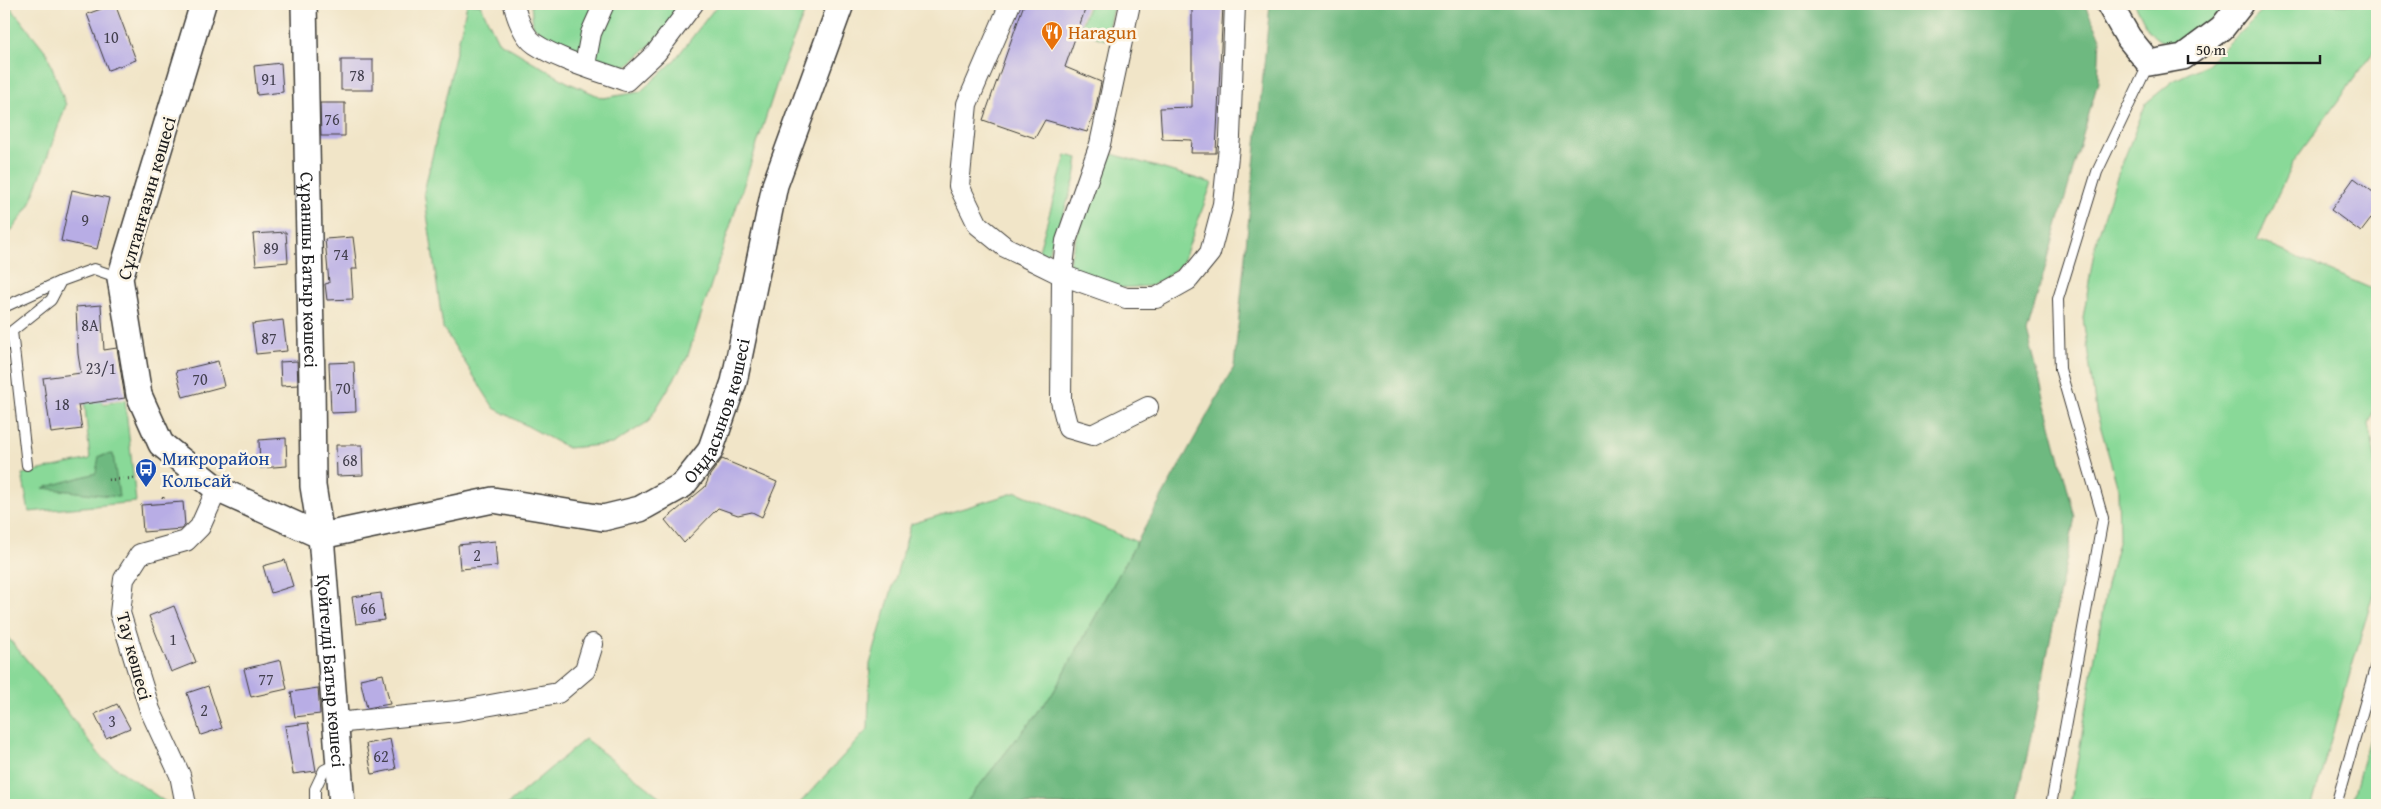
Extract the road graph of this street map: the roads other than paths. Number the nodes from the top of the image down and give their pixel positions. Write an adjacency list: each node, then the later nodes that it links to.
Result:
1 (203, 4): 15 (street, Сұлтанғазин көшесі)
2 (304, 4): 21 (street, Сұраншы Батыр көшесі)
3 (514, 4): 13 (street)
4 (604, 4): 13 (street)
5 (694, 4): 13 (street)
6 (841, 4): 21 (street, Оңдасынов көшесі)
7 (1010, 4): 14 (street)
8 (1130, 4): 14 (street)
9 (1235, 4): 14 (street)
10 (2110, 4): 12 (street)
11 (2241, 4): 12 (street)
12 (2149, 63): 29 (lane)
13 (586, 65)
14 (1062, 275): 18 (street)
15 (120, 278): 16 (lane); 20 (street, Сұлтанғазин көшесі)
16 (61, 281): 17 (lane); 19 (lane)
17 (4, 307)
18 (1148, 407)
19 (27, 465)
20 (217, 489): 21 (street, Сұлтанғазин көшесі); 26 (street, Тау көшесі)
21 (321, 536): 24 (street, Қойгелді Батыр көшесі)
22 (593, 644): 24 (street)
23 (2377, 660): 30 (lane)
24 (336, 723): 25 (street, Қойгелді Батыр көшесі)
25 (338, 763): 27 (lane); 28 (street, Қойгелді Батыр көшесі)
26 (186, 805)
27 (315, 805)
28 (342, 805)
29 (2051, 805)
30 (2336, 805)

